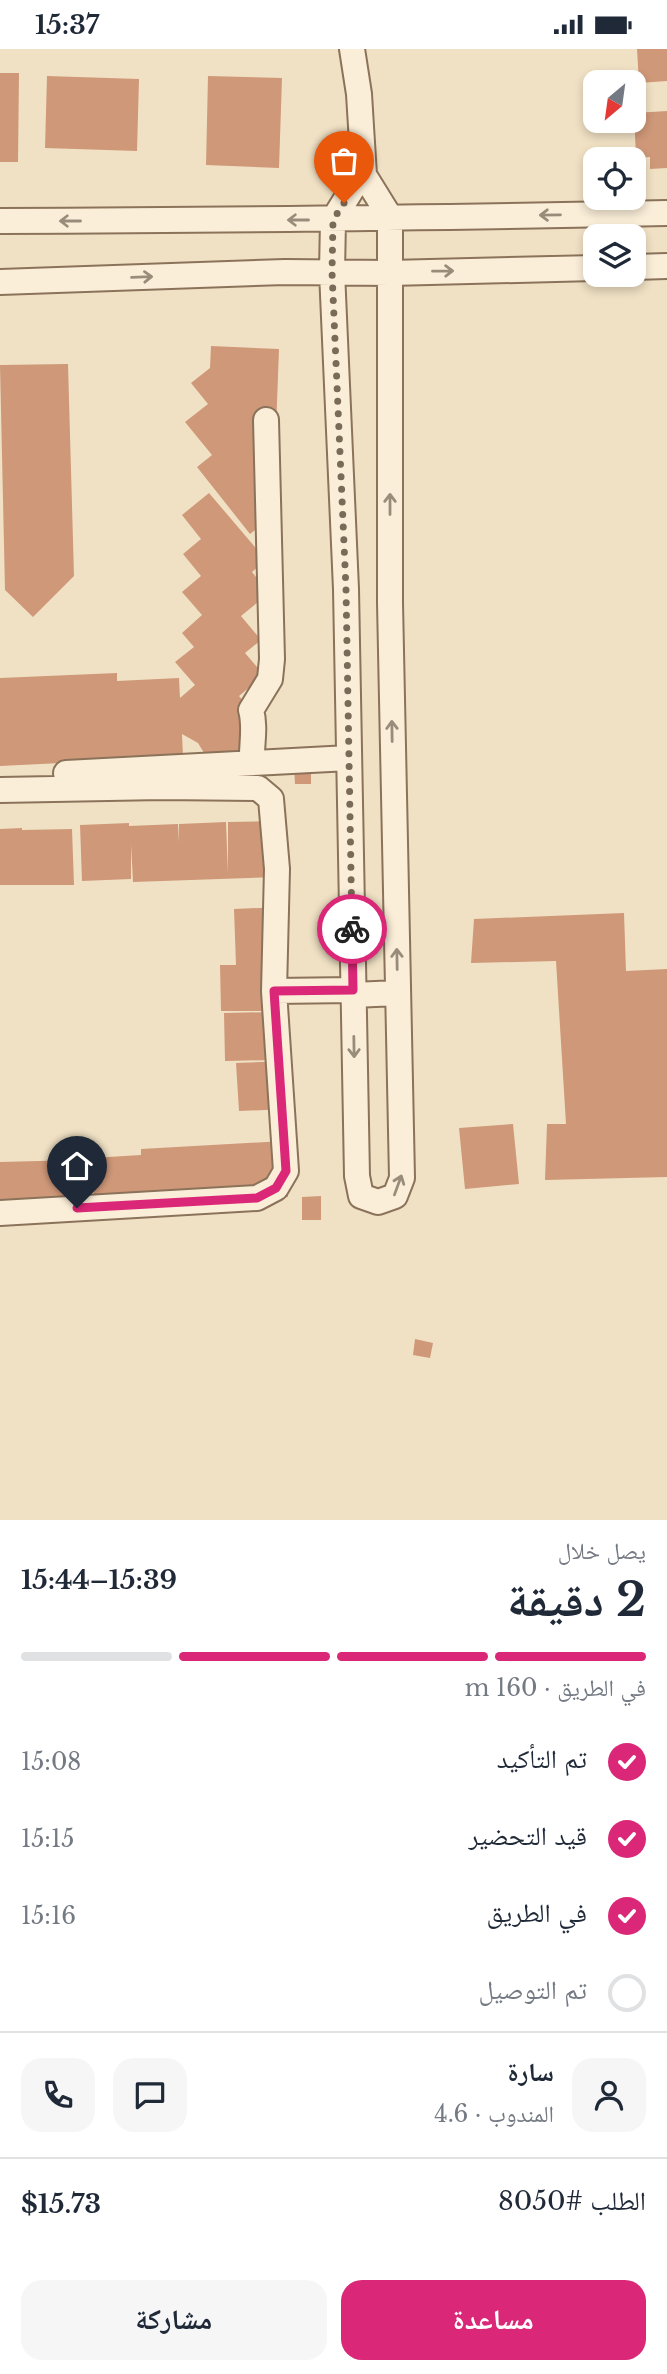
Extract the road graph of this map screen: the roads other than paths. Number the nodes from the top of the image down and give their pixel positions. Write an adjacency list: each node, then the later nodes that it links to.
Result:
1 (352, 49): 2 (street)
2 (364, 175): 4 (street); 5 (street)
3 (667, 213): 4 (street, one-way to 4)
4 (390, 217): 5 (street); 11 (street)
5 (333, 220): 6 (street, one-way to 6); 10 (street)
6 (0, 221)
7 (667, 266): 8 (street)
8 (646, 267)
9 (583, 268): 11 (street, one-way to 9)
10 (332, 272): 11 (street); 12 (street, one-way to 10); 14 (street)
11 (390, 273): 15 (street, one-way to 11)
12 (0, 282)
13 (266, 420): 17 (street)
14 (346, 589): 15 (street); 16 (street)
15 (390, 603): 22 (street, one-way to 15)
16 (349, 758): 17 (street); 21 (street)
17 (252, 763): 18 (street)
18 (0, 775)
19 (0, 790): 20 (street)
20 (274, 991): 21 (street); 23 (street)
21 (353, 992): 22 (street); 22 (street, one-way to 22)
22 (398, 993)
23 (0, 1213)

